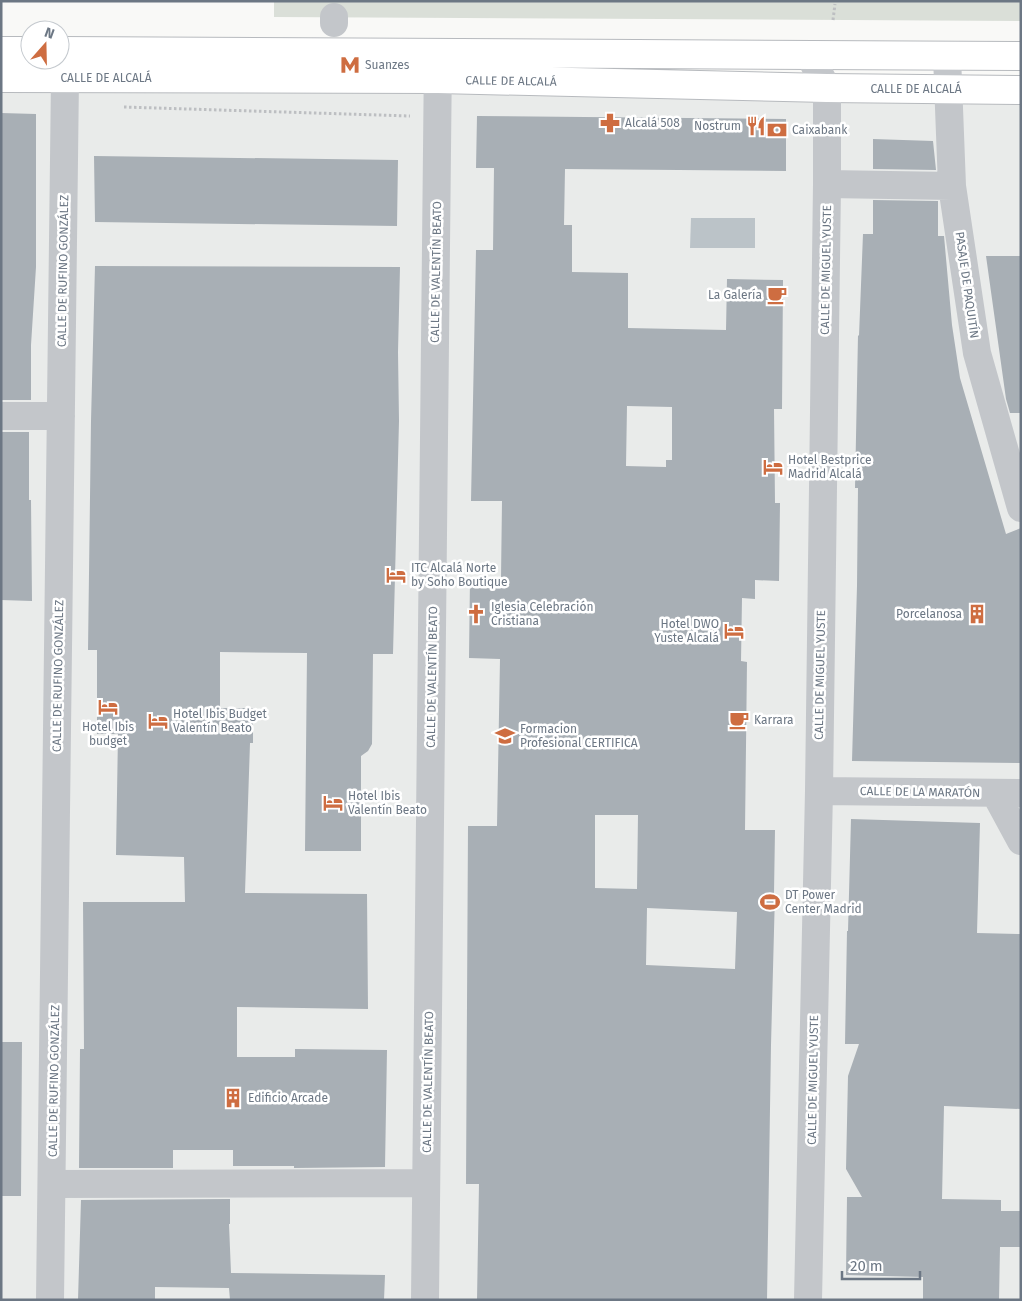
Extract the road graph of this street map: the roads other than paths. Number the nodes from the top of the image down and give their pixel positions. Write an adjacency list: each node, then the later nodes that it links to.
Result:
1 (1, 51): 2 (main road)
2 (20, 52)
3 (808, 55): 4 (main road, CALLE DE ALCALÁ); 7 (main road, CALLE DE ALCALÁ); 11 (street, CALLE DE MIGUEL YUSTE)
4 (947, 56): 5 (main road, CALLE DE ALCALÁ); 12 (street, PASAJE DE PAQUITÍN)
5 (1021, 56)
6 (70, 63): 7 (main road, CALLE DE ALCALÁ)
7 (438, 66): 11 (main road, CALLE DE ALCALÁ); 22 (street, CALLE DE VALENTÍN BEATO)
8 (31, 70): 10 (main road, CALLE DE ALCALÁ)
9 (57, 70): 17 (street, CALLE DE RUFINO GONZÁLEZ)
10 (1, 78)
11 (827, 88): 12 (main road, CALLE DE ALCALÁ); 14 (street, CALLE DE MIGUEL YUSTE)
12 (948, 89): 13 (main road, CALLE DE ALCALÁ); 15 (street, PASAJE DE PAQUITÍN)
13 (1021, 90)
14 (827, 184): 15 (street); 19 (street, CALLE DE MIGUEL YUSTE)
15 (952, 186): 18 (street, PASAJE DE PAQUITÍN)
16 (1, 416): 17 (street)
17 (61, 416): 23 (street, CALLE DE RUFINO GONZÁLEZ)
18 (1021, 508)
19 (819, 791): 20 (street, CALLE DE LA MARATÓN); 26 (street, CALLE DE MIGUEL YUSTE)
20 (1008, 793): 21 (street)
21 (1021, 841)
22 (426, 1183): 23 (street); 25 (street, CALLE DE VALENTÍN BEATO)
23 (53, 1184): 24 (street, CALLE DE RUFINO GONZÁLEZ)
24 (50, 1300)
25 (424, 1300)
26 (808, 1300)

